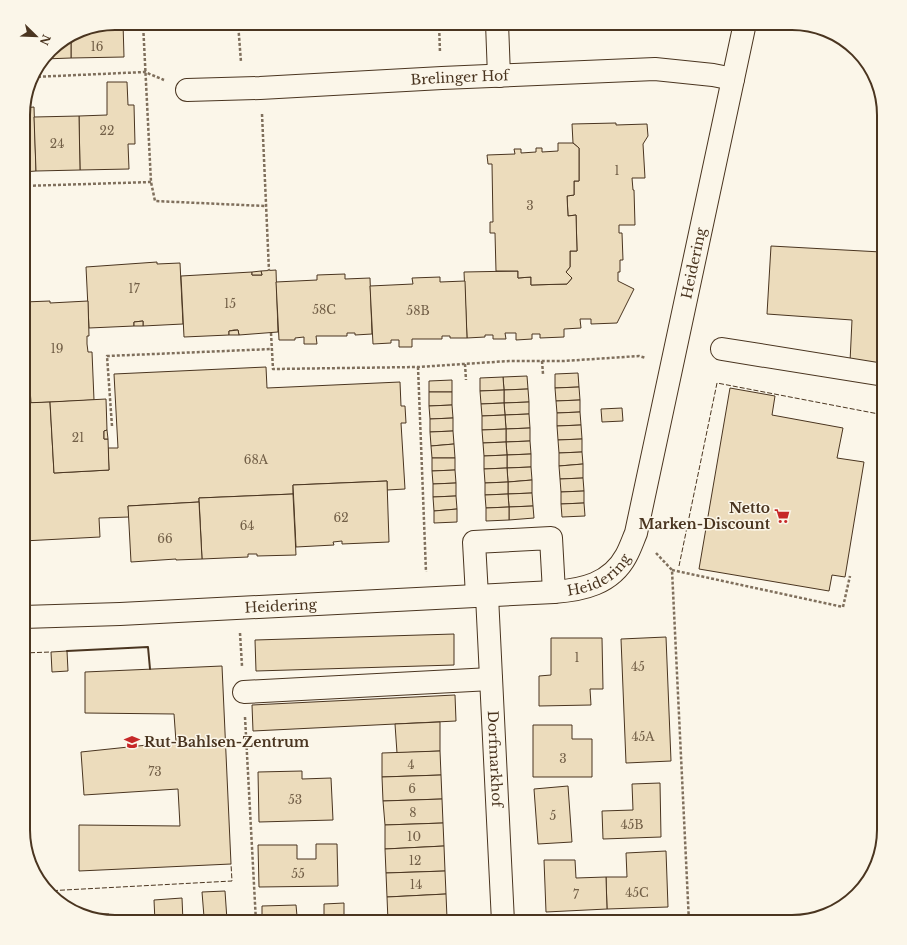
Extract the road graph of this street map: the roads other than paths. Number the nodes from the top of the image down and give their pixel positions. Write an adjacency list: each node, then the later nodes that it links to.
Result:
1 (497, 30): 3 (street)
2 (744, 30): 4 (street, Heidering)
3 (499, 76): 4 (street, Brelinger Hof); 5 (street, Brelinger Hof)
4 (733, 79): 8 (street, Heidering)
5 (187, 90)
6 (722, 349): 7 (street)
7 (877, 374)
8 (554, 592): 9 (street, Heidering); 9 (street, Dorfmarkhof)
9 (482, 596): 10 (street, Heidering); 11 (street, Dorfmarkhof)
10 (30, 617)
11 (491, 679): 12 (street); 13 (street, Dorfmarkhof)
12 (244, 692)
13 (503, 915)

